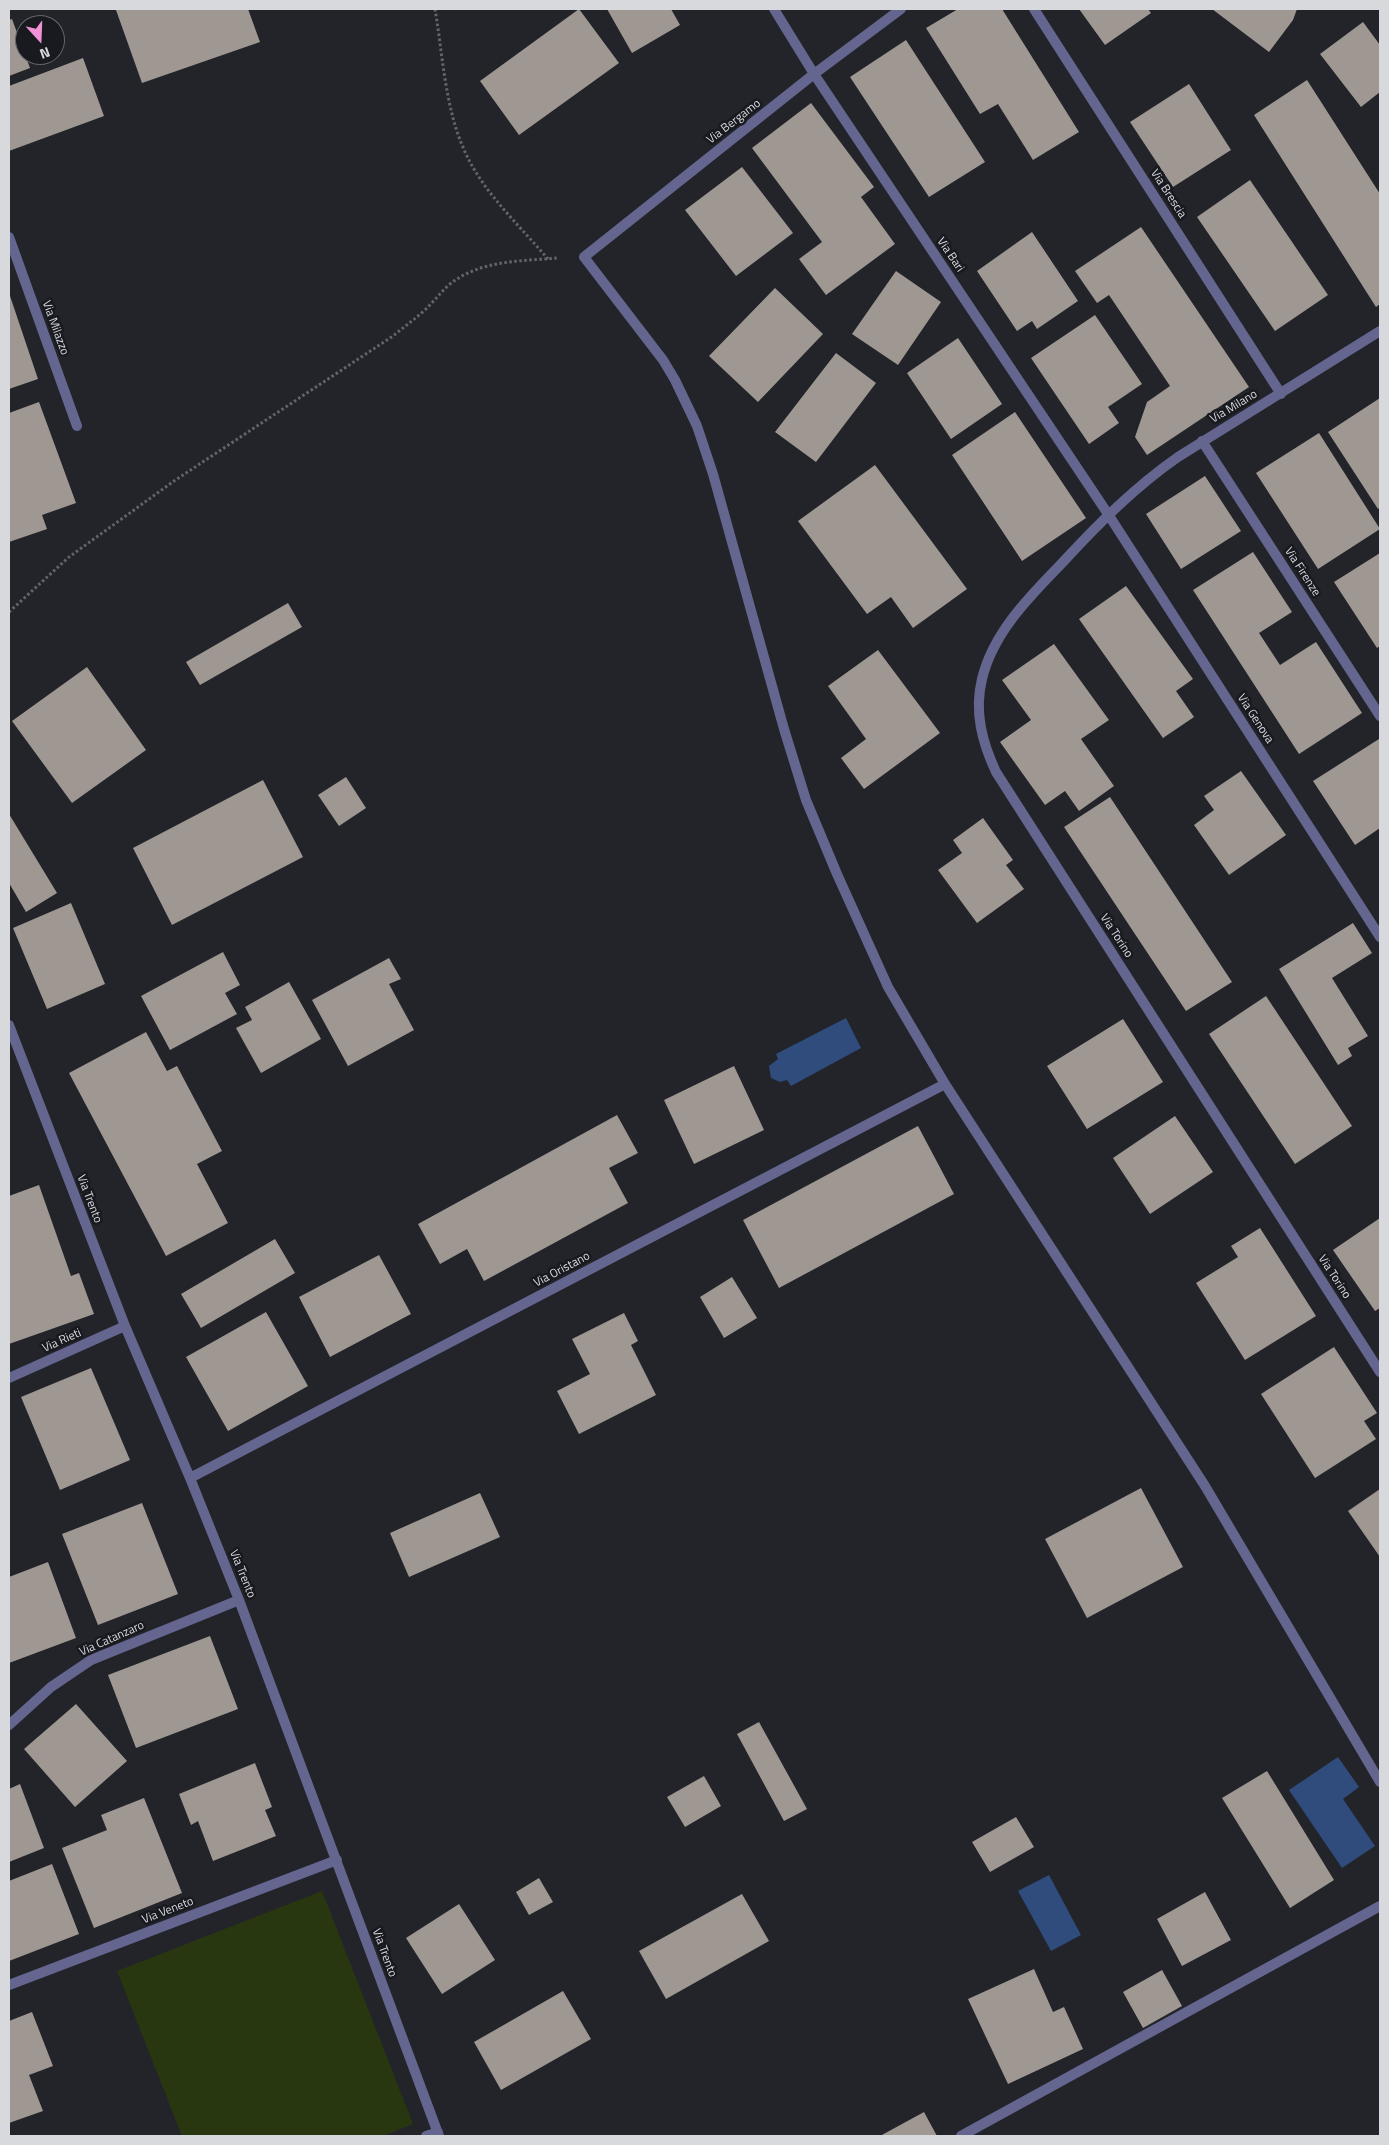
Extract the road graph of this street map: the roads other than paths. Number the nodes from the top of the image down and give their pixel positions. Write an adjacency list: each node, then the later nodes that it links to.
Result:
1 (774, 9): 4 (street, Via Bari)
2 (901, 9): 4 (street, Via Bergamo)
3 (1034, 9): 7 (street, Via Brescia)
4 (814, 74): 10 (street, Via Bari); 14 (street, Via Bergamo)
5 (9, 237): 8 (street, Via Milazzo)
6 (1380, 331): 7 (street, Via Milano)
7 (1281, 394): 9 (street, Via Milano)
8 (77, 426)
9 (1202, 441): 10 (street, Via Milano); 11 (street, Via Firenze)
10 (1108, 514): 12 (street, Via Genova); 16 (street, Via Torino)
11 (1380, 716)
12 (1380, 937)
13 (9, 1025): 15 (street, Via Trento)
14 (945, 1084): 18 (street, Via Oristano); 21 (street)
15 (125, 1326): 17 (street, Via Rieti); 18 (street, Via Trento)
16 (1380, 1372)
17 (9, 1378)
18 (190, 1478): 19 (street, Via Trento)
19 (239, 1600): 20 (street, Via Catanzaro); 22 (street, Via Trento)
20 (9, 1724)
21 (1380, 1782)
22 (337, 1860): 24 (street, Via Veneto); 25 (street, Via Trento)
23 (1380, 1906): 27 (street)
24 (9, 1985)
25 (438, 2134): 26 (street)
26 (426, 2136)
27 (962, 2136)

